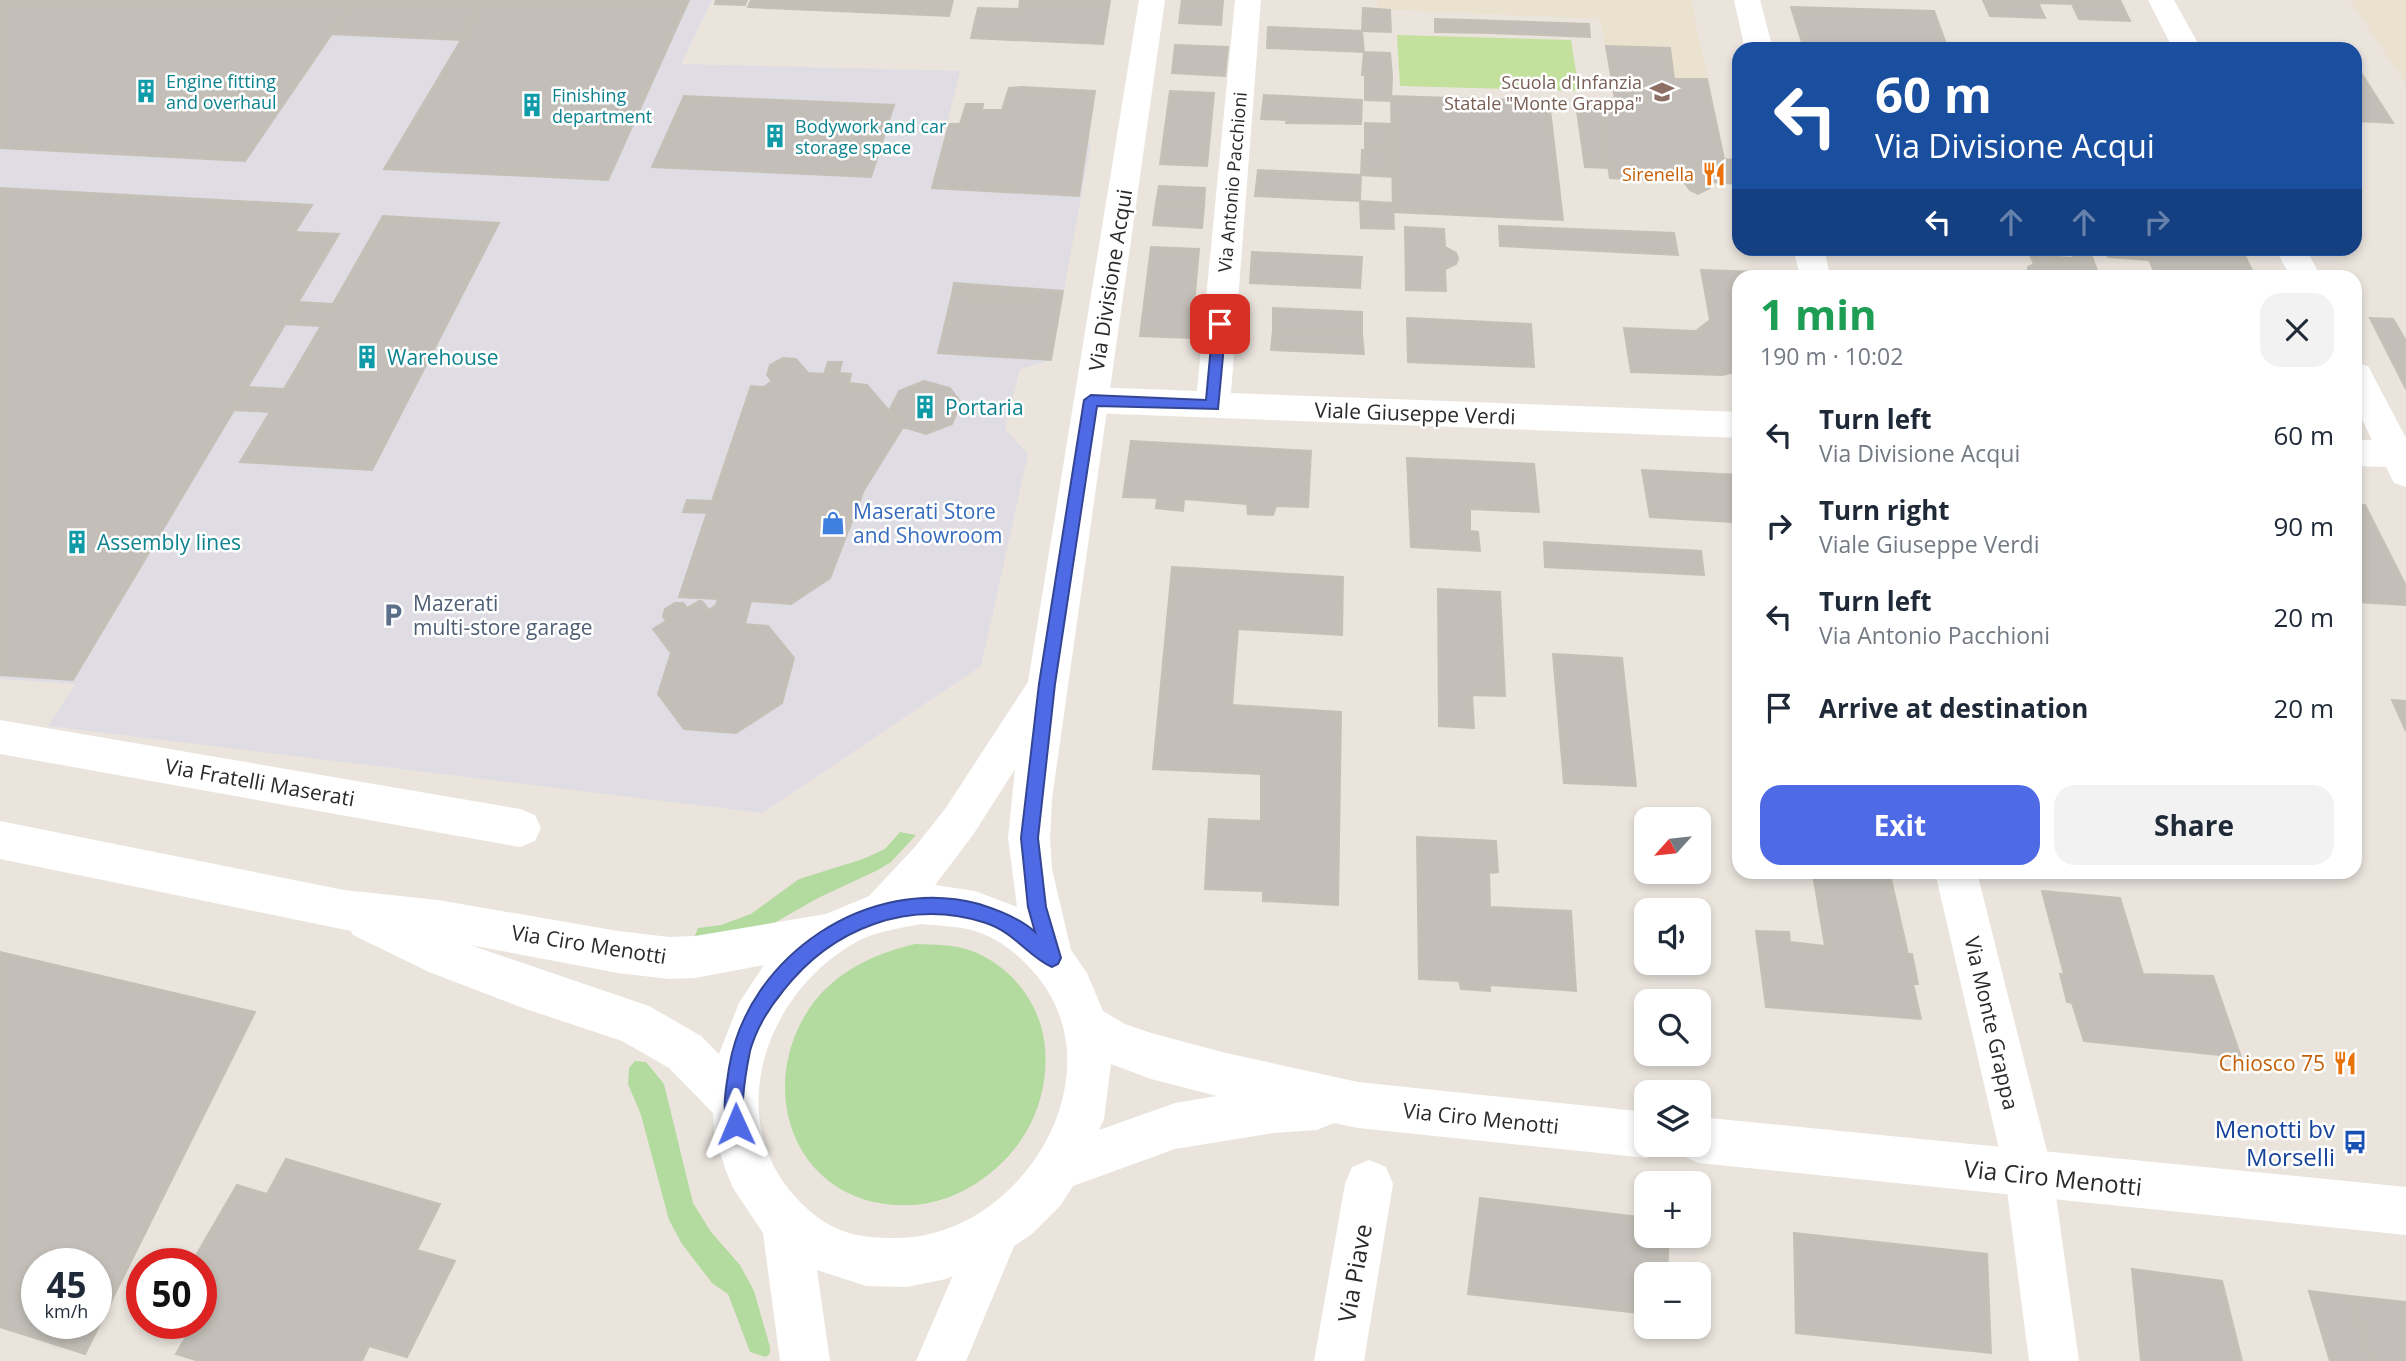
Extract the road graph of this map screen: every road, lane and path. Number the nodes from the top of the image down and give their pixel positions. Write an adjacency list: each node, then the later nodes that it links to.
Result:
1 (1152, 0): 8 (main road, Via Divisione Acqui)
2 (1248, 0): 9 (main road, Via Antonio Pacchioni)
3 (1747, 0): 5 (main road)
4 (2161, 0): 6 (main road)
5 (1757, 42)
6 (2183, 42)
7 (2362, 386): 12 (main road)
8 (1091, 400): 9 (main road, Viale Giuseppe Verdi); 13 (main road, Via Divisione Acqui)
9 (1213, 405): 10 (main road, Viale Giuseppe Verdi)
10 (1732, 425)
11 (2362, 454): 12 (main road)
12 (2404, 459)
13 (1047, 684): 19 (main road, Via Divisione Acqui); 21 (main road, Via Divisione Acqui)
14 (0, 737): 15 (main road, Via Fratelli Maserati)
15 (520, 828)
16 (0, 840): 18 (main road, Via Ciro Menotti)
17 (1958, 879): 28 (main road, Via Monte Grappa)
18 (344, 910): 20 (main road, Via Ciro Menotti); 23 (main road, Via Ciro Menotti)
19 (883, 911): 20 (main road); 21 (main road)
20 (834, 932): 23 (main road)
21 (1052, 958): 22 (main road)
22 (1086, 1026): 24 (main road, Via Ciro Menotti); 27 (main road)
23 (733, 1100): 31 (main road)
24 (1358, 1105): 25 (main road, Via Ciro Menotti); 27 (main road, Via Ciro Menotti)
25 (1634, 1134)
26 (1711, 1141): 28 (main road, Via Ciro Menotti)
27 (1060, 1167): 32 (main road)
28 (2029, 1175): 30 (main road, Via Ciro Menotti); 36 (main road, Via Monte Grappa)
29 (1369, 1184): 35 (main road, Via Piave)
30 (2406, 1211)
31 (786, 1225): 32 (main road); 33 (main road)
32 (996, 1232): 34 (main road)
33 (805, 1361)
34 (941, 1361)
35 (1339, 1361)
36 (2054, 1361)

